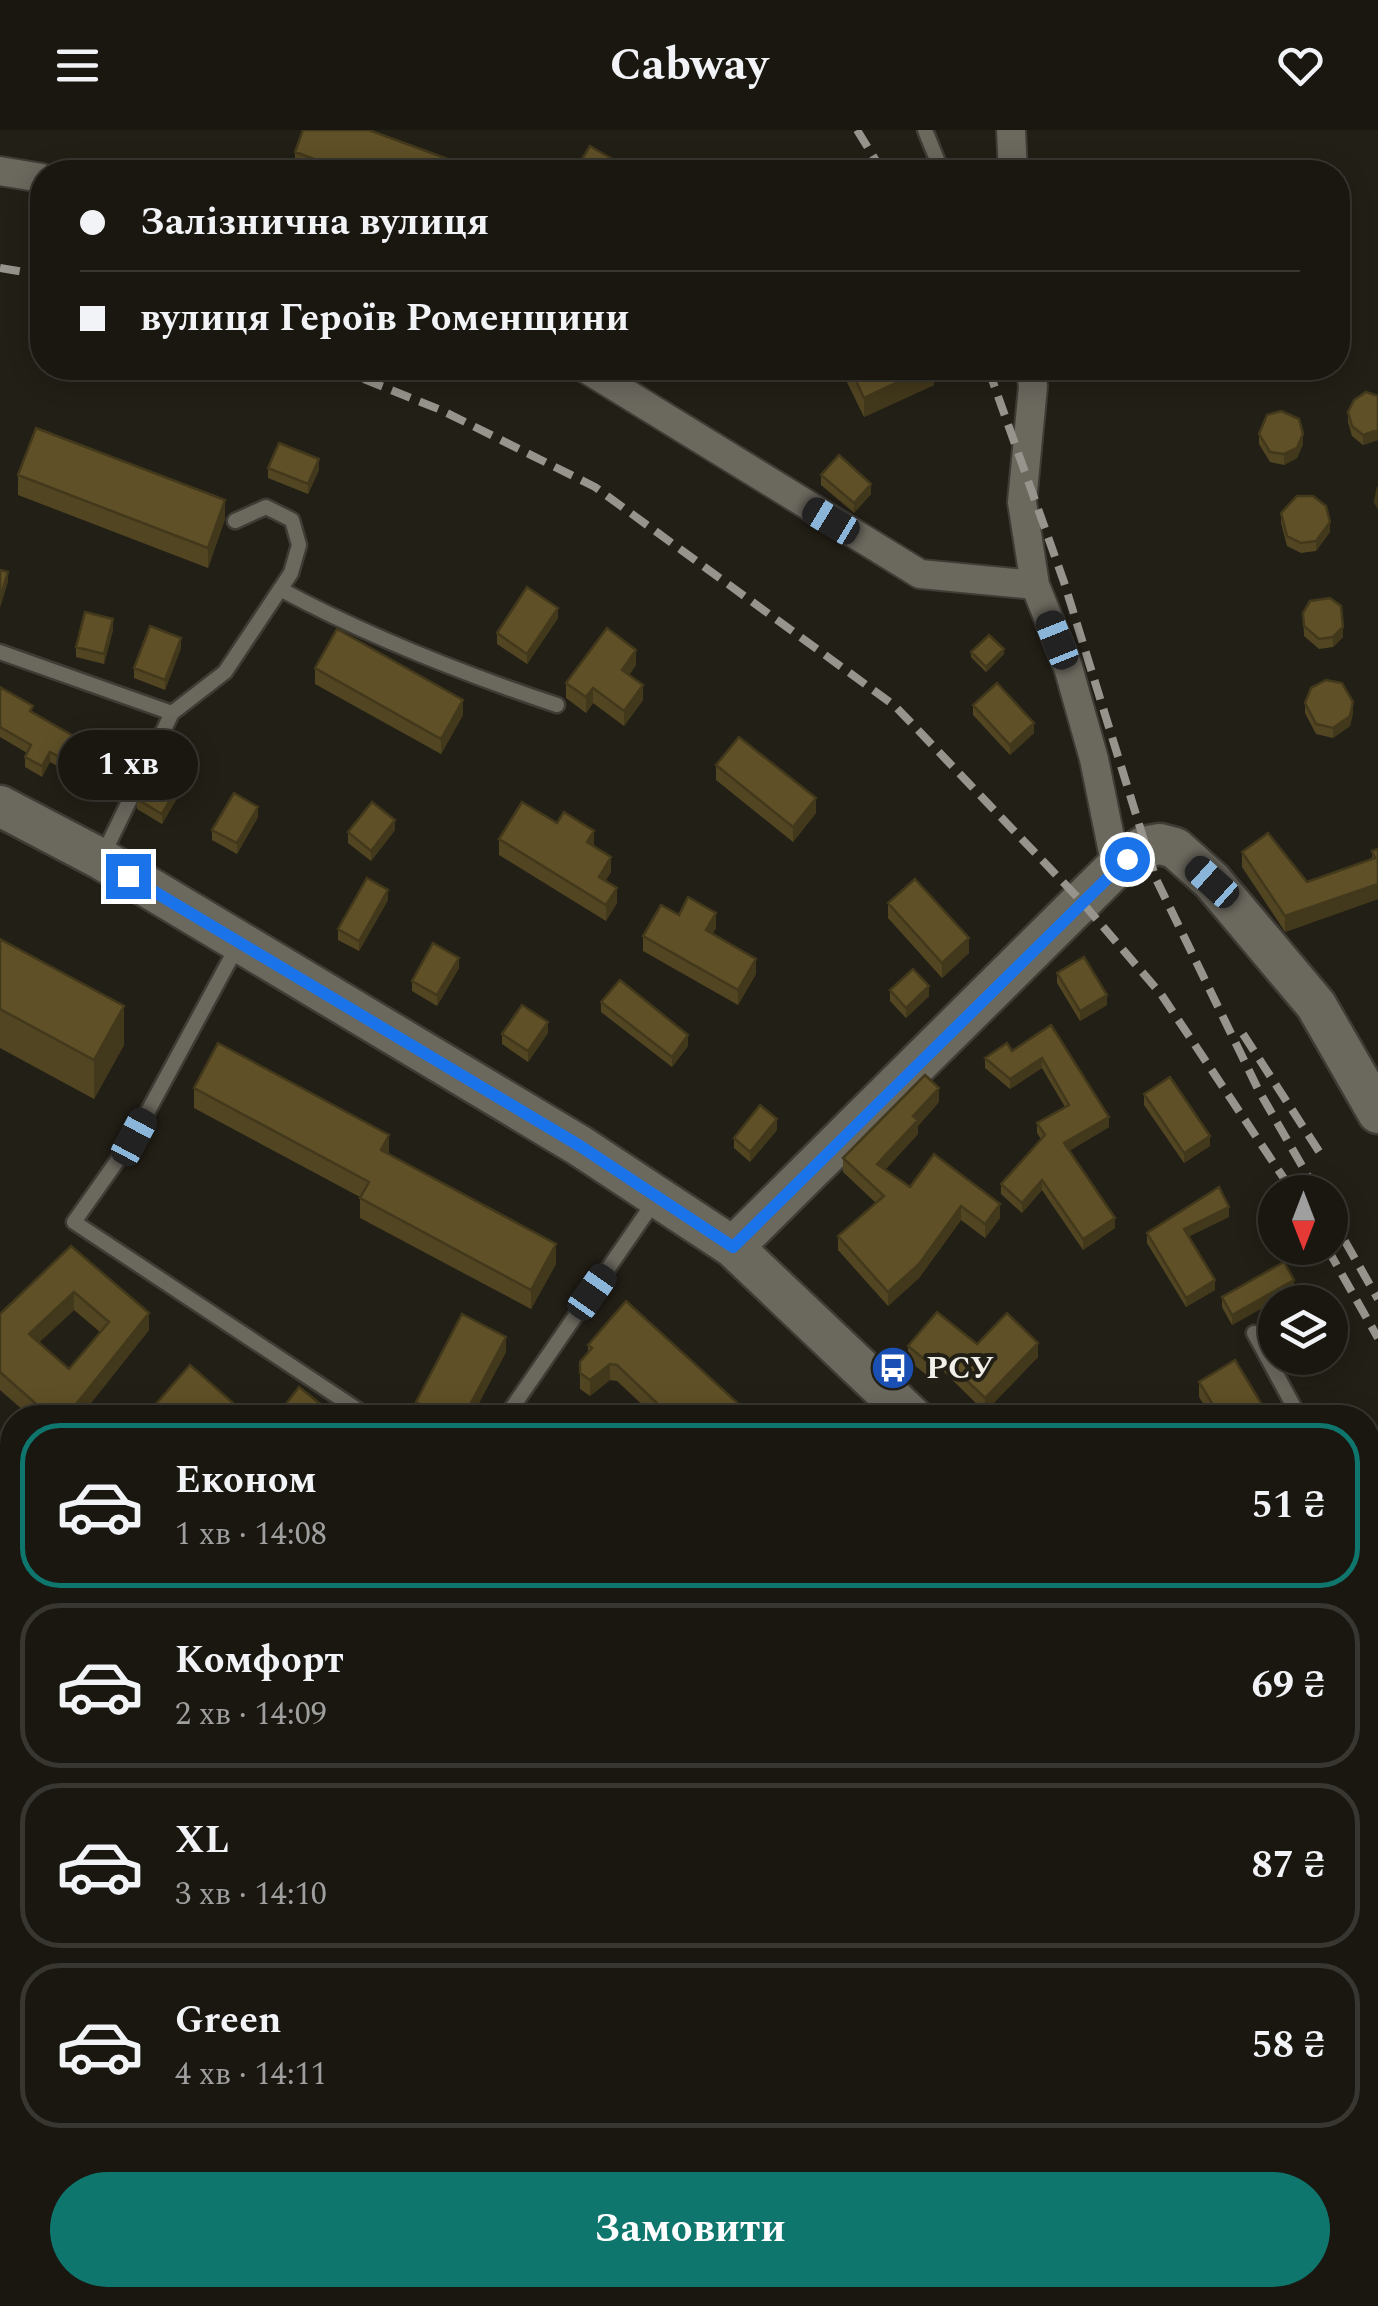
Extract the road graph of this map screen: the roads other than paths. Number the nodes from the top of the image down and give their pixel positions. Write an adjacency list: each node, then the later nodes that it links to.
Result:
1 (924, 130): 3 (lane)
2 (1011, 130): 4 (street)
3 (937, 160)
4 (1012, 160)
5 (0, 171): 6 (street)
6 (30, 176)
7 (605, 380): 10 (street)
8 (1033, 380): 10 (street)
9 (235, 520): 11 (lane)
10 (1035, 586): 17 (street)
11 (280, 589): 13 (lane); 14 (lane)
12 (0, 652): 14 (lane)
13 (557, 706)
14 (172, 714): 16 (lane)
15 (0, 806): 16 (street)
16 (101, 859): 18 (street)
17 (1116, 867): 19 (street); 21 (street)
18 (240, 942): 20 (street); 23 (lane)
19 (1378, 1113)
20 (658, 1197): 21 (street); 24 (lane)
21 (733, 1247): 25 (street)
22 (1254, 1333): 26 (lane)
23 (350, 1405)
24 (514, 1405)
25 (899, 1405)
26 (1293, 1405)

